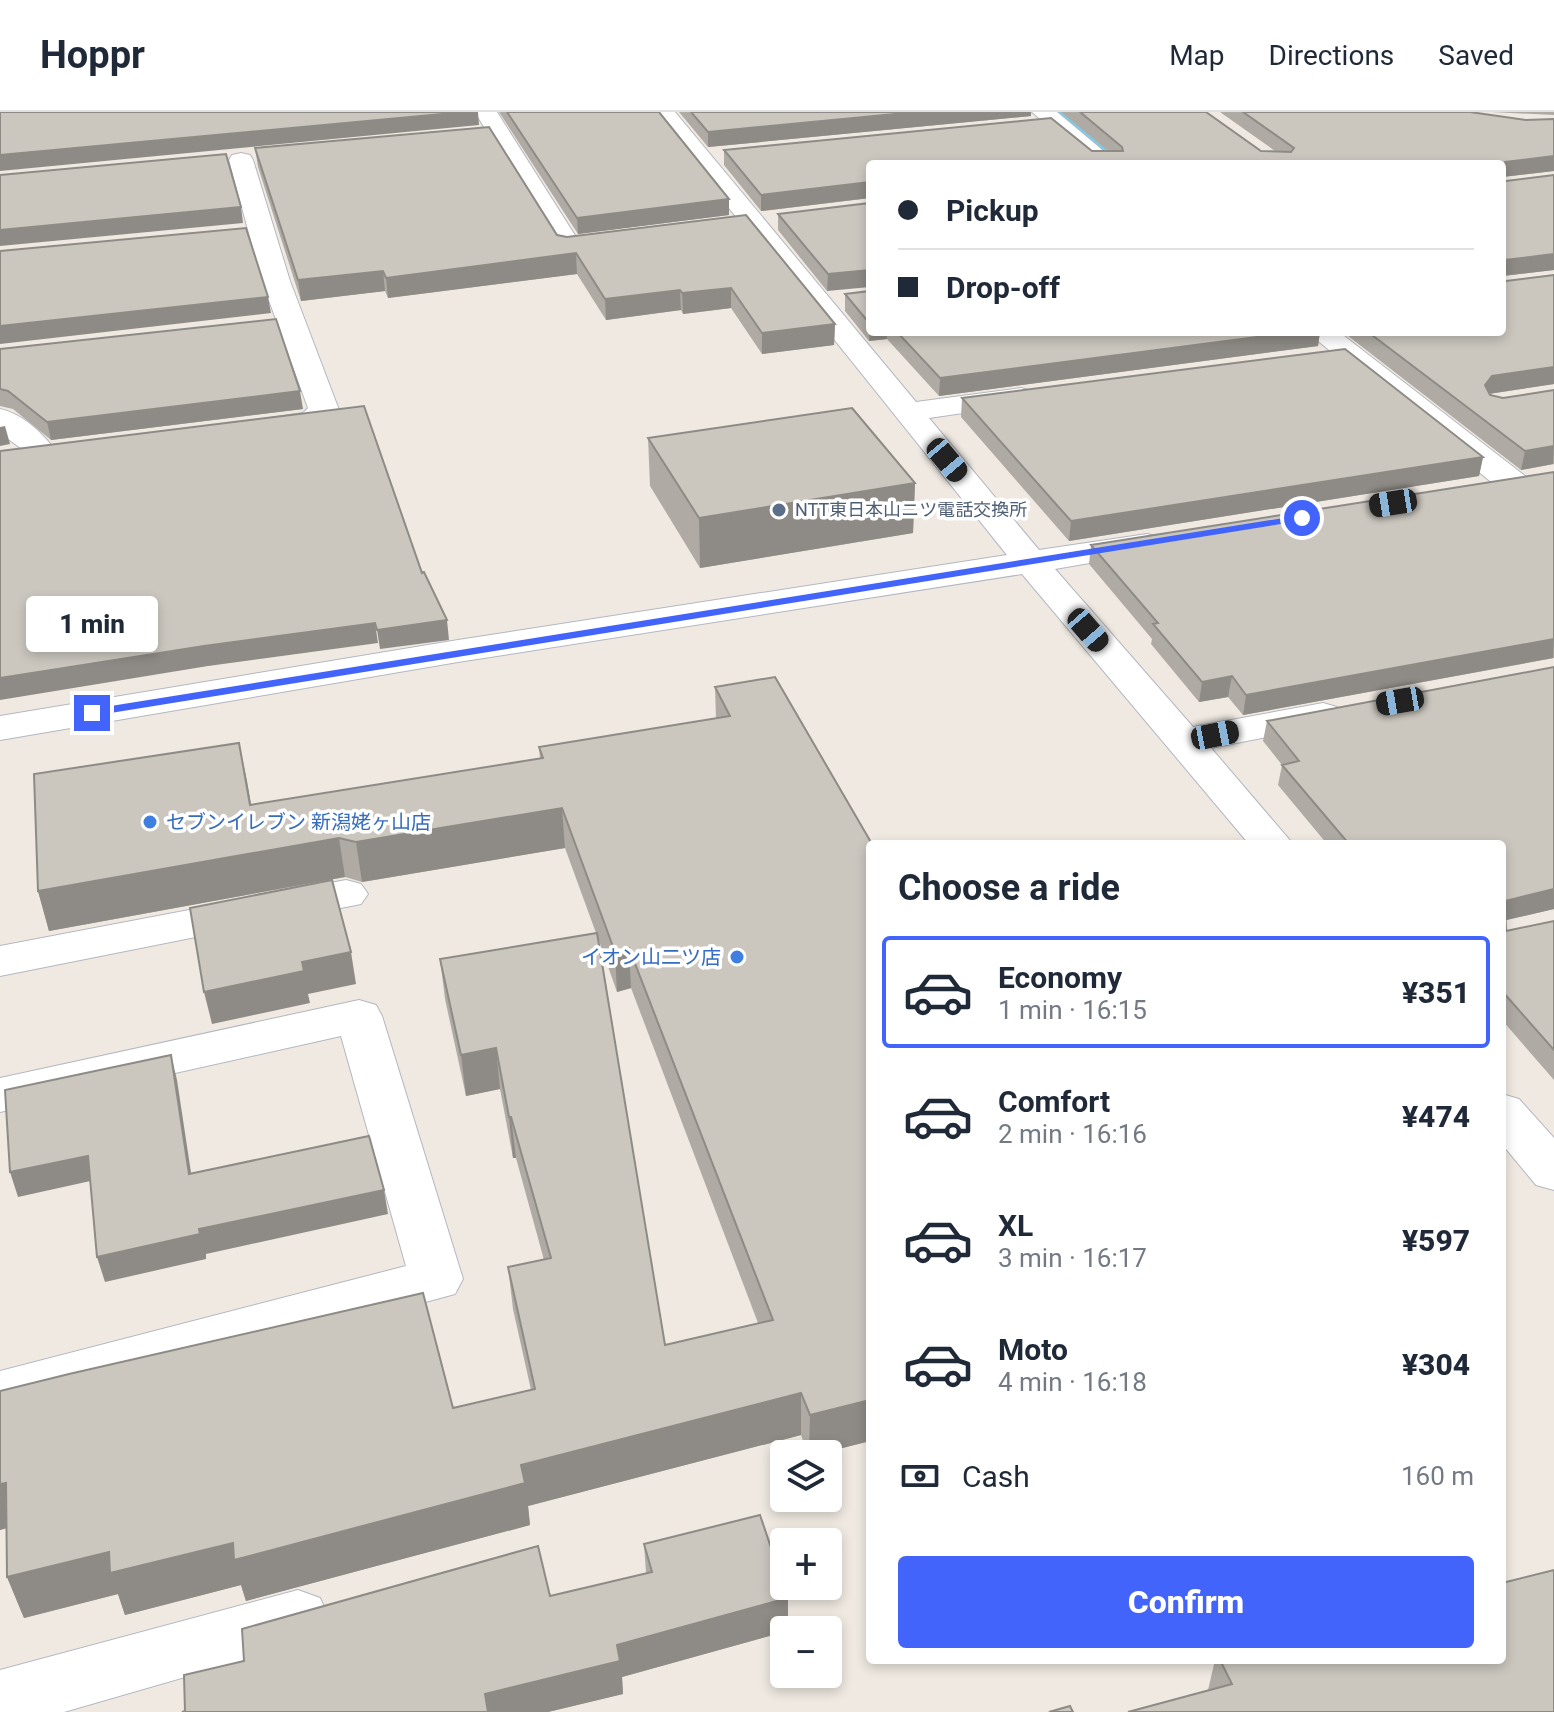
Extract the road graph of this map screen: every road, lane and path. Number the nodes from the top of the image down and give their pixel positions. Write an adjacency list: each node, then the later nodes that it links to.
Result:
1 (663, 112): 7 (street)
2 (1040, 120): 9 (street)
3 (492, 123): 4 (street); 13 (street)
4 (468, 137)
5 (731, 155): 7 (street)
6 (271, 157): 8 (street)
7 (700, 158): 11 (street)
8 (241, 160): 10 (street); 16 (street)
9 (1101, 160)
10 (210, 162)
11 (765, 220): 12 (street); 15 (street)
12 (720, 226)
13 (644, 236)
14 (857, 299): 15 (street)
15 (818, 303): 20 (street)
16 (291, 323): 17 (street); 22 (street)
17 (261, 326)
18 (1319, 345): 24 (street)
19 (1050, 393): 20 (street)
20 (908, 412): 26 (street)
21 (0, 418): 23 (street)
22 (236, 430)
23 (0, 458)
24 (1467, 491)
25 (1171, 540): 26 (street)
26 (1031, 563): 28 (street); 29 (street)
27 (1353, 709): 29 (street)
28 (0, 728)
29 (1184, 741): 30 (street)
30 (1269, 840)
31 (346, 894): 32 (street)
32 (0, 961)
33 (0, 1095): 36 (street)
34 (1506, 1116): 35 (street)
35 (1554, 1172)
36 (0, 1394)
37 (353, 1603): 38 (street)
38 (0, 1700)

